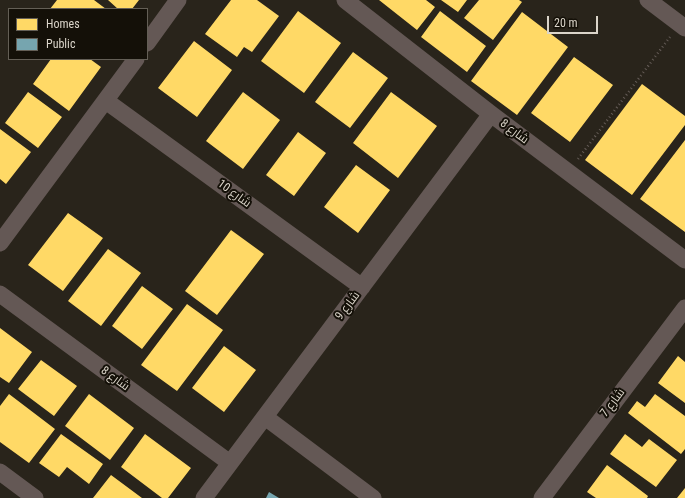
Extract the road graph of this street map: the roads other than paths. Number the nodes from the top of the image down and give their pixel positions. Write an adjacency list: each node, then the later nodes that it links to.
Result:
1 (178, 0): 5 (street)
2 (345, 0): 8 (street, شارع 8)
3 (648, 0): 4 (street)
4 (682, 26)
5 (148, 42)
6 (135, 60): 7 (street)
7 (106, 101): 9 (street); 11 (street, شارع 10)
8 (490, 114): 10 (street, شارع 8); 11 (street, شارع 9)
9 (0, 243)
10 (685, 260)
11 (362, 287): 14 (street, شارع 9)
12 (0, 294): 15 (street, شارع 8)
13 (685, 308): 20 (street, شارع 7)
14 (265, 417): 15 (street, شارع 9); 19 (street)
15 (230, 463): 18 (street, شارع 9)
16 (0, 472): 17 (street)
17 (35, 498)
18 (204, 498)
19 (374, 498)
20 (542, 498)

